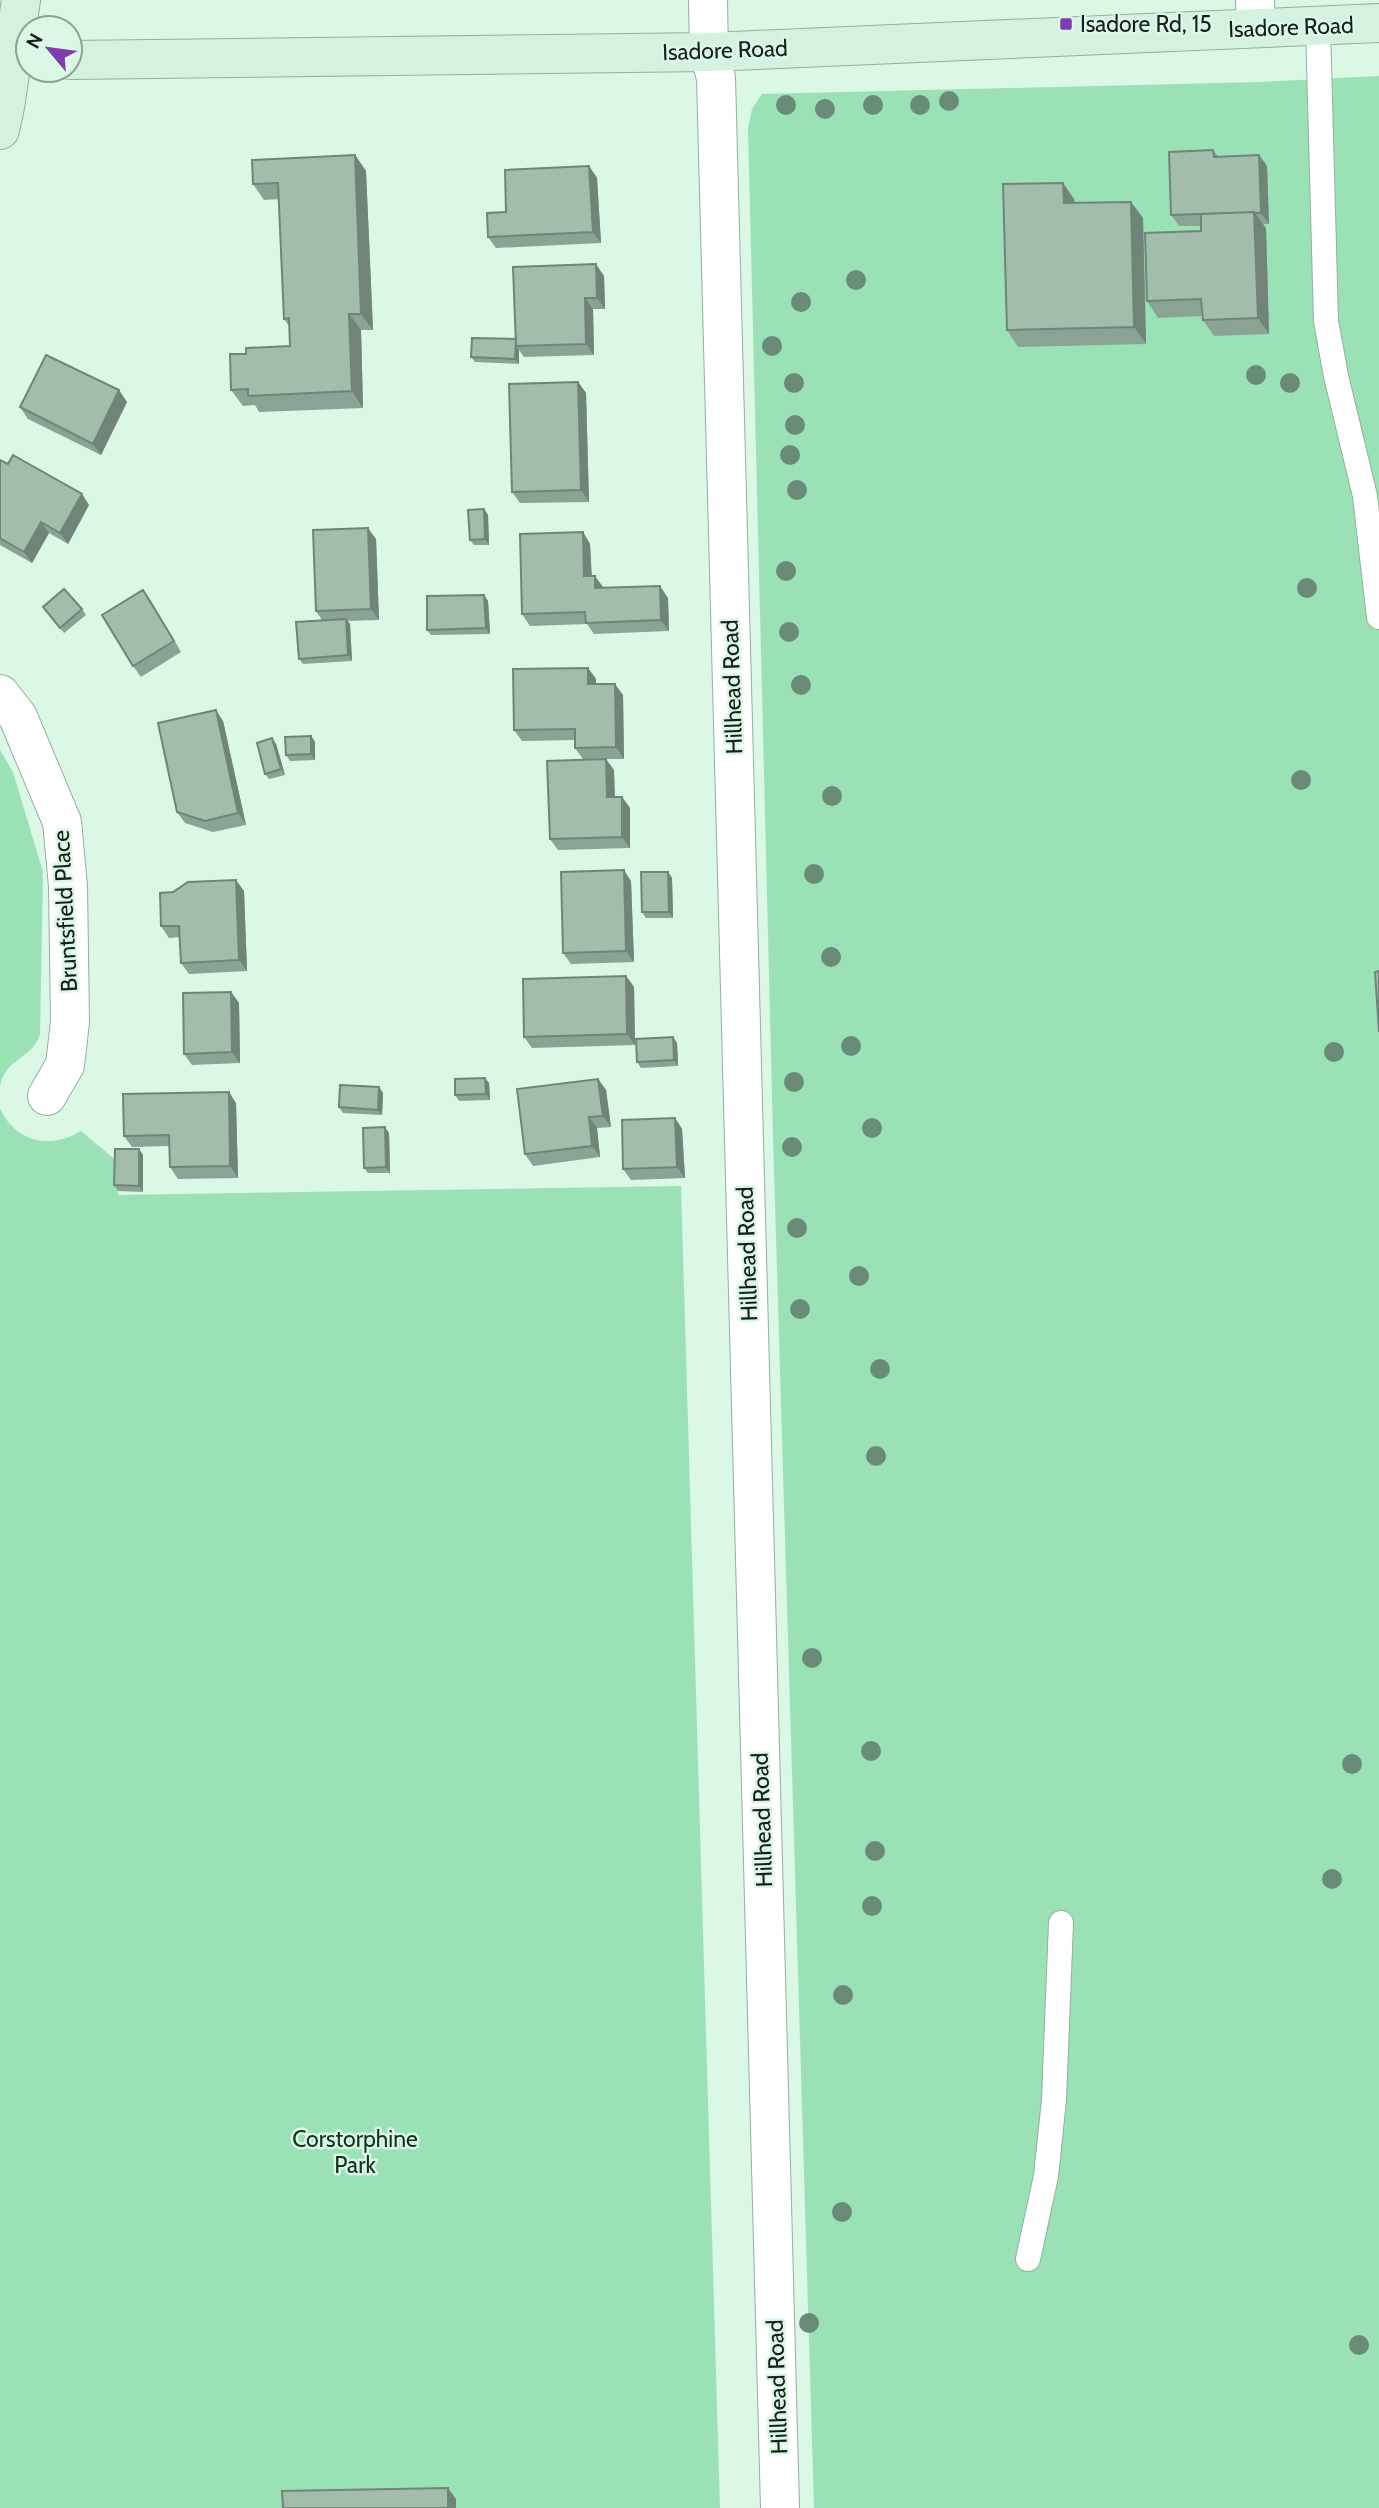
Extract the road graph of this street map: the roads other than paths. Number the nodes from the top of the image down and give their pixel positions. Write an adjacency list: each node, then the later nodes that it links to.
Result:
1 (708, 0): 5 (street, Hillhead Road)
2 (1256, 14): 4 (street, Isadore Road); 5 (street, Isadore Road)
3 (1379, 23): 4 (street, Isadore Road)
4 (1318, 26): 9 (lane)
5 (709, 52): 6 (street, Isadore Road); 14 (street, Hillhead Road)
6 (84, 61)
7 (14, 80): 8 (street)
8 (0, 130)
9 (1379, 617)
10 (0, 694): 11 (street, Bruntsfield Place)
11 (47, 1097)
12 (1062, 1923): 13 (lane)
13 (1028, 2259)
14 (780, 2508)

